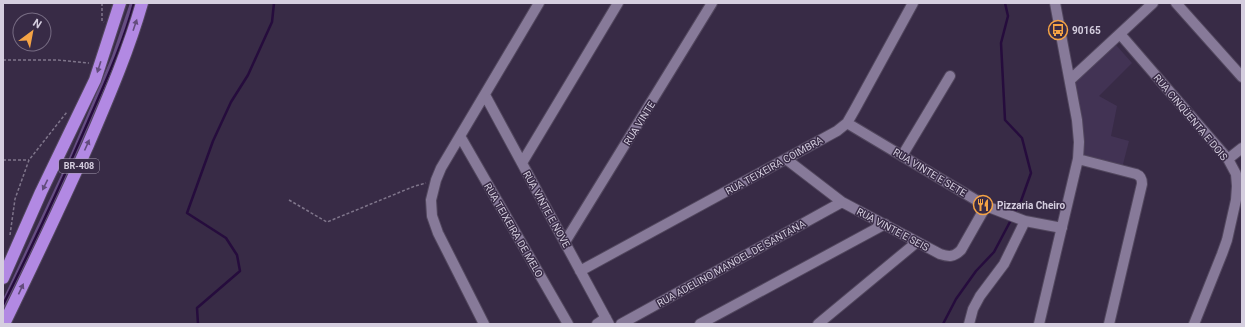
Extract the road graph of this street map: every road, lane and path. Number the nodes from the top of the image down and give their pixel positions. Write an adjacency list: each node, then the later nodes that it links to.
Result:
1 (120, 3): 12 (highway, BR-408)
2 (142, 3): 41 (highway, BR-408, one-way to 2)
3 (539, 3): 16 (street)
4 (618, 3): 27 (street)
5 (712, 3): 36 (street, RUA VINTE)
6 (913, 3): 18 (street, RUA TEIXEIRA COIMBRA)
7 (1056, 3): 15 (street)
8 (1153, 3): 10 (street)
9 (1176, 3): 14 (street)
10 (1120, 34): 15 (street); 24 (street, RUA CINQÜENTA E DOIS)
11 (3, 60): 12 (path)
12 (100, 64): 39 (highway, BR-408, one-way to 39)
13 (950, 76): 21 (street)
14 (1242, 78)
15 (1070, 80): 23 (street)
16 (485, 95): 19 (street); 27 (street, RUA VINTE E NOVE)
17 (67, 112): 26 (path)
18 (847, 123): 21 (street, RUA VINTE E SETE); 22 (street, RUA TEIXEIRA COIMBRA)
19 (460, 136): 28 (street); 43 (street, RUA TEIXEIRA DE MELO)
20 (1242, 148): 24 (street)
21 (902, 156): 31 (street, RUA VINTE E SETE)
22 (786, 159): 30 (street, RUA VINTE E SEIS); 38 (street, RUA TEIXEIRA COIMBRA)
23 (1078, 159): 34 (street); 50 (street)
24 (1228, 159): 51 (street, RUA CINQÜENTA E DOIS)
25 (3, 160): 26 (path)
26 (29, 160): 35 (path)
27 (522, 163): 36 (street, RUA VINTE E NOVE)
28 (436, 180): 29 (path); 42 (street)
29 (289, 200)
30 (842, 202): 33 (street, RUA VINTE E SEIS); 45 (street, RUA ADELINO MANOEL DE SANTANA)
31 (986, 206): 32 (street, RUA VINTE E SETE); 37 (street, RUA VINTE E SEIS)
32 (1021, 220): 34 (street, RUA VINTE E SETE); 48 (street)
33 (885, 224): 37 (street, RUA VINTE E SEIS); 46 (street)
34 (1062, 228): 49 (street)
35 (10, 239)
36 (565, 242): 38 (street, RUA VINTE E NOVE)
37 (917, 242): 47 (street)
38 (580, 271): 40 (street, RUA VINTE E NOVE)
39 (3, 278)
40 (608, 321): 44 (street)
41 (4, 324)
42 (484, 324)
43 (568, 324)
44 (597, 324)
45 (621, 324)
46 (700, 324)
47 (818, 324)
48 (969, 324)
49 (1039, 324)
50 (1110, 324)
51 (1194, 324)

